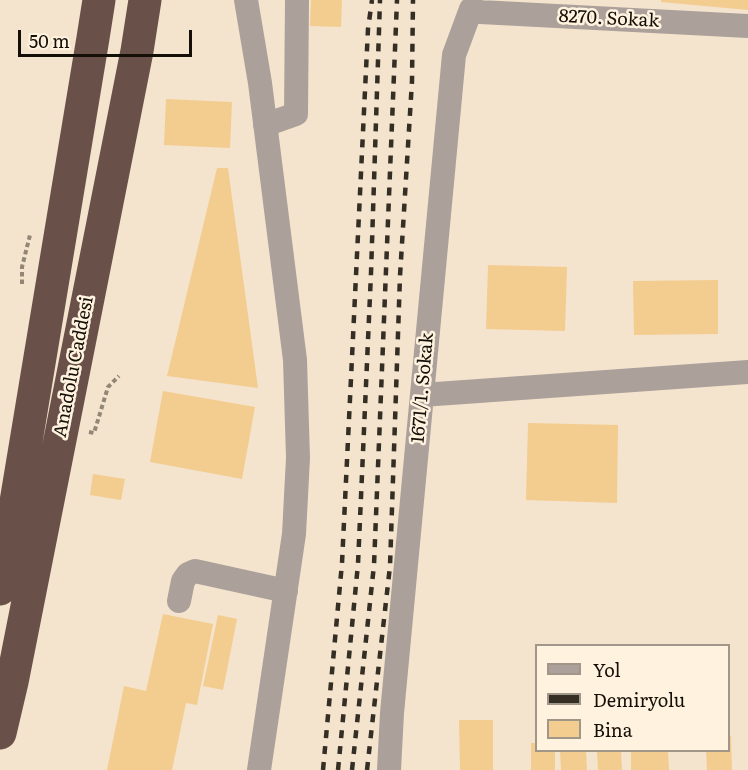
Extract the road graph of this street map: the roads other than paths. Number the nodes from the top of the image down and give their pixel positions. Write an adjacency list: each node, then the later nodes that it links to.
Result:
1 (145, 0): 13 (highway, Anadolu Caddesi)
2 (246, 0): 7 (street)
3 (297, 0): 7 (street)
4 (469, 5): 6 (street, 8270. Sokak); 9 (street, 1671/1. Sokak)
5 (92, 8): 10 (highway, Anadolu Caddesi)
6 (748, 26)
7 (265, 125): 11 (street)
8 (748, 372): 9 (street)
9 (422, 395): 15 (street, 1671/1. Sokak)
10 (2, 578)
11 (286, 591): 12 (street); 14 (street)
12 (179, 600)
13 (0, 732)
14 (259, 770)
15 (389, 770)

